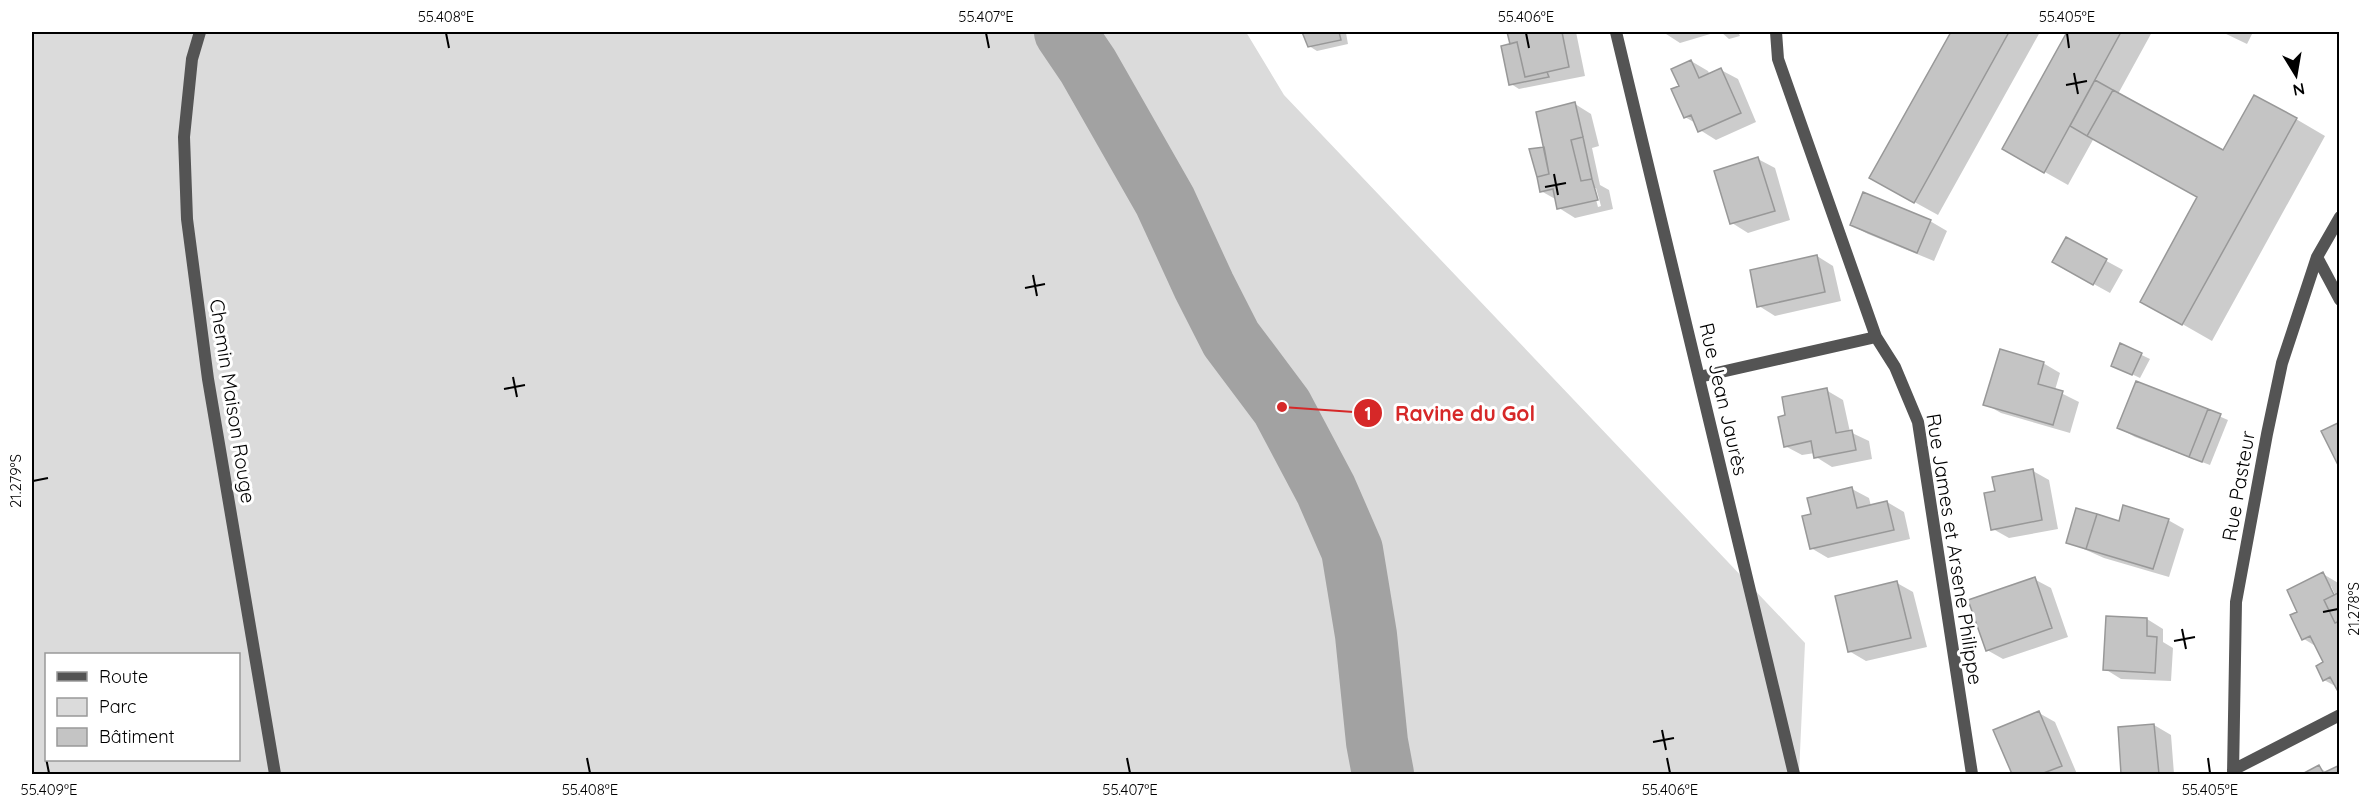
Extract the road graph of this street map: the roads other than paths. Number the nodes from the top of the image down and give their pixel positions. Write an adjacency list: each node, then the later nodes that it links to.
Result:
1 (200, 32): 11 (street, Chemin Maison Rouge)
2 (1616, 32): 8 (street, Rue Jean Jaurès)
3 (1776, 32): 7 (street, Rue James et Arsene Philippe)
4 (2340, 217): 5 (street, Rue Pasteur)
5 (2317, 257): 6 (street); 10 (street, Rue Pasteur)
6 (2340, 300)
7 (1876, 337): 8 (street); 13 (street, Rue James et Arsene Philippe)
8 (1699, 377): 12 (street, Rue Jean Jaurès)
9 (2340, 714): 10 (street)
10 (2233, 772)
11 (274, 774)
12 (1794, 774)
13 (1972, 774)

